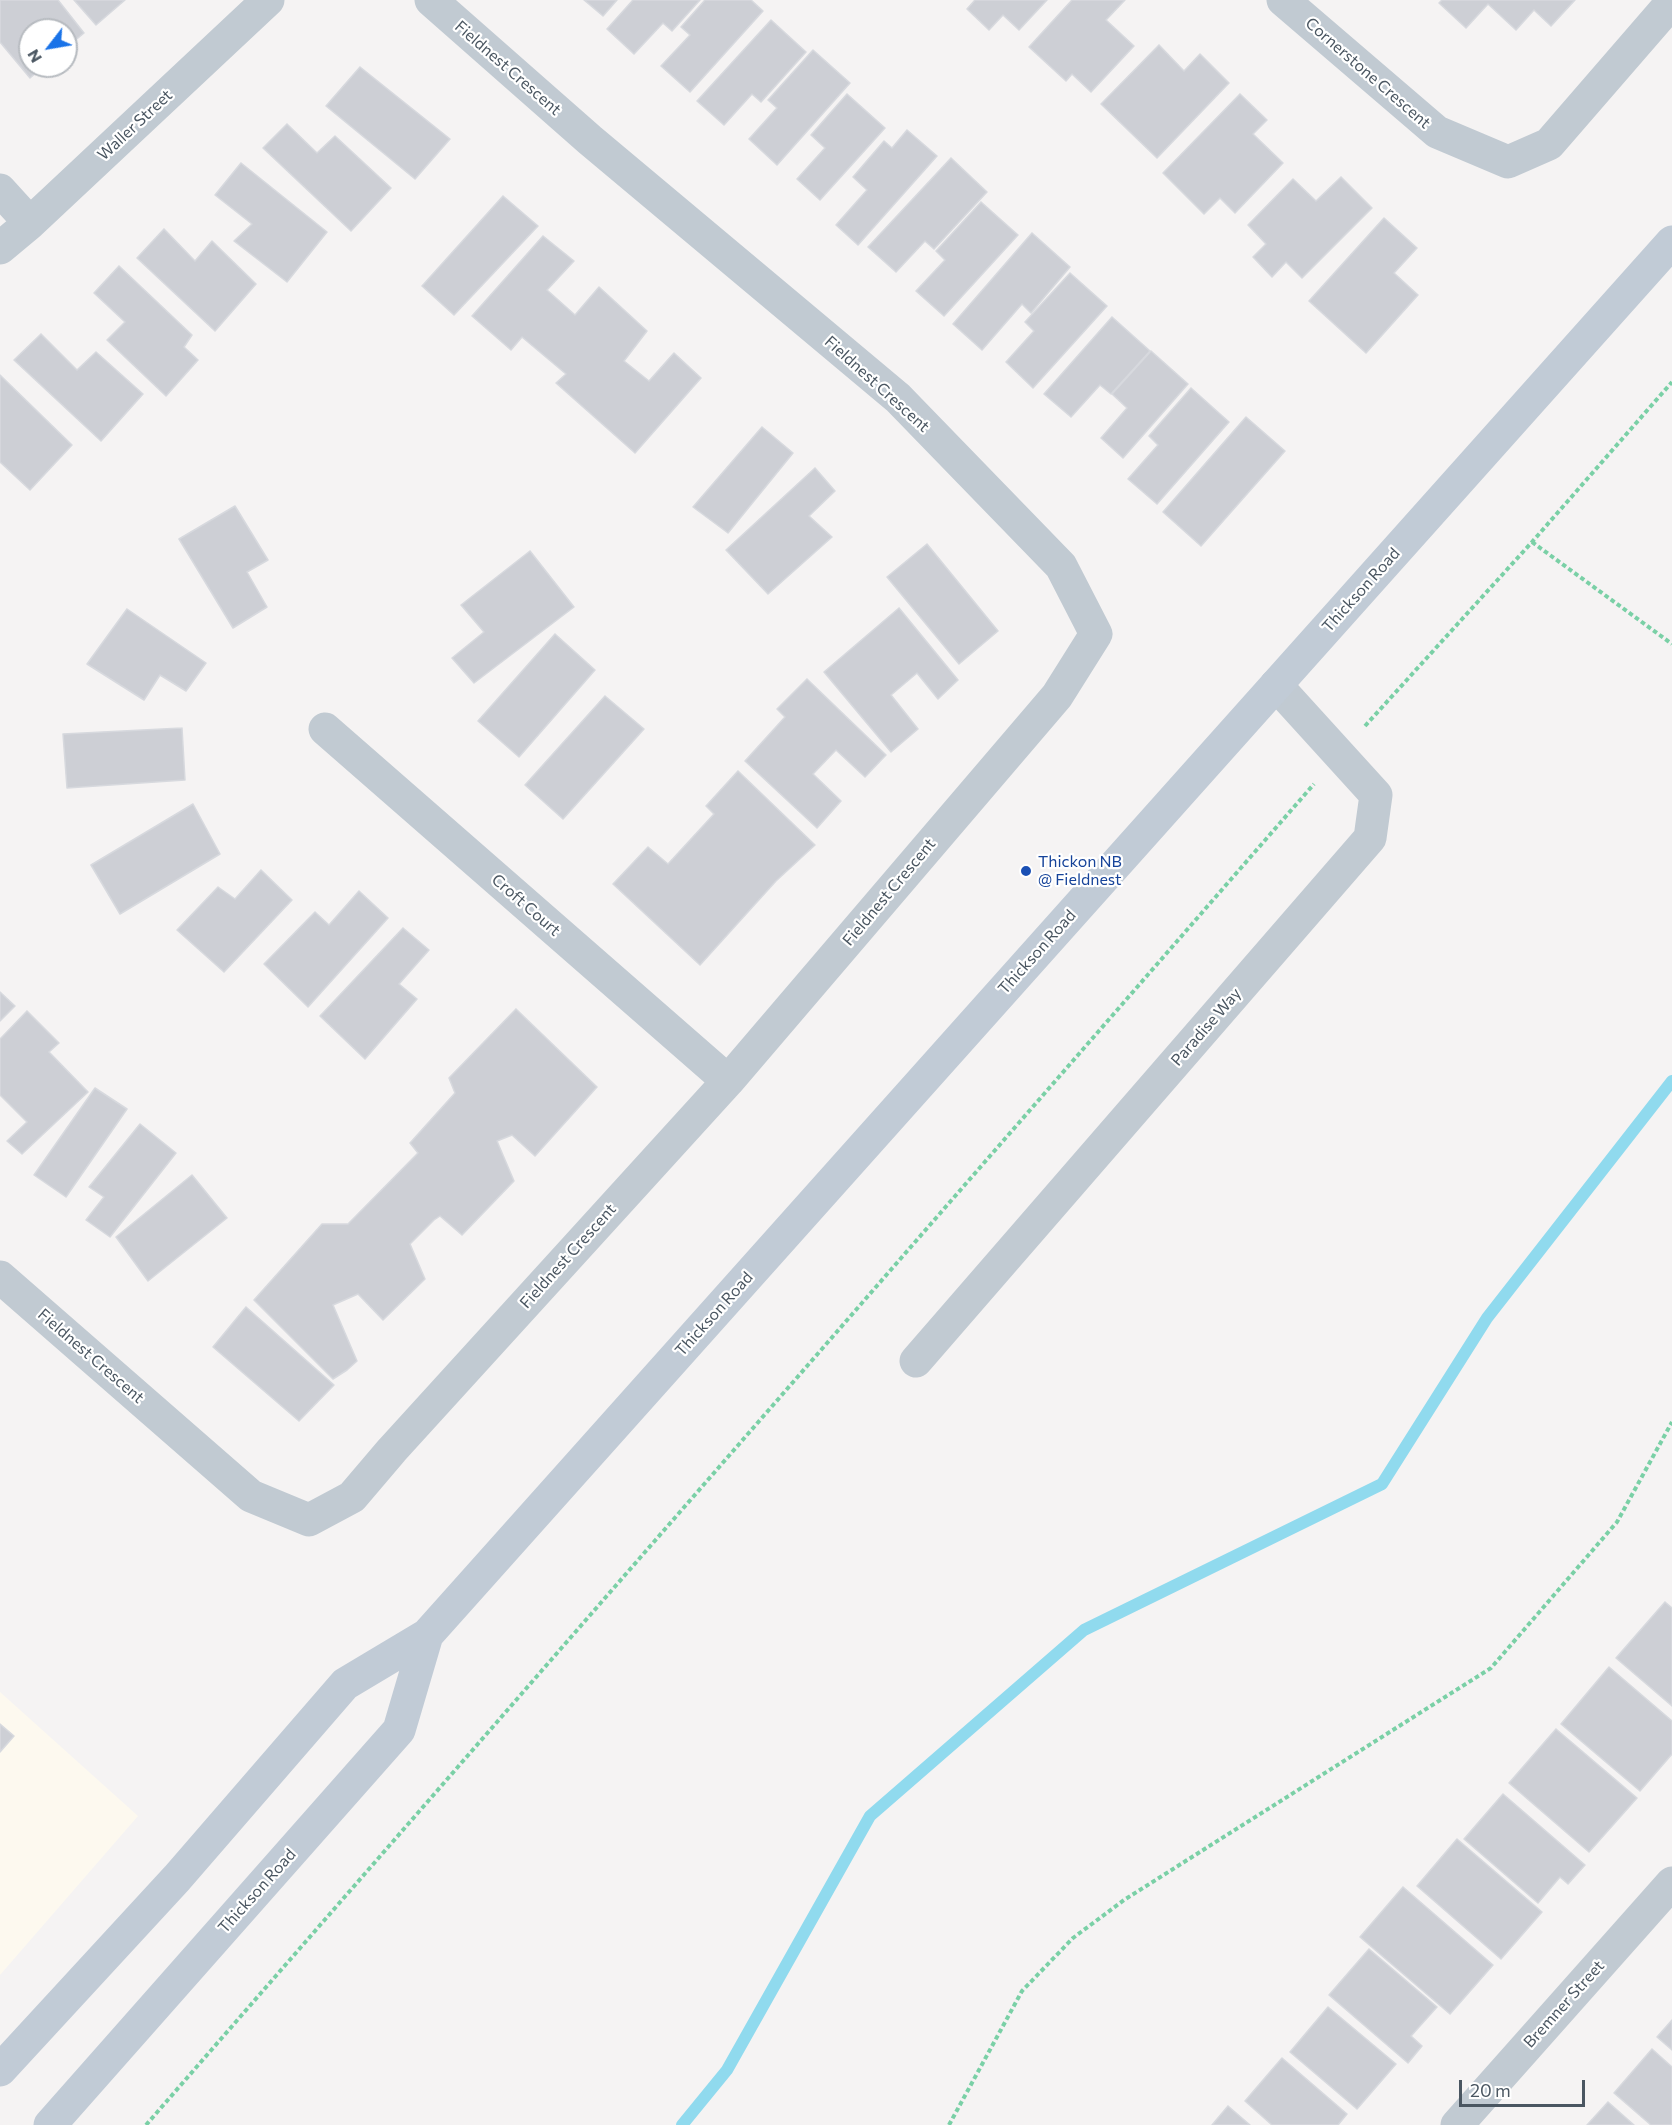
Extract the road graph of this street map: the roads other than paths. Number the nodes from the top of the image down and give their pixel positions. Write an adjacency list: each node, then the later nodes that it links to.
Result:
1 (268, 0): 6 (street, Waller Street)
2 (431, 0): 11 (street, Fieldnest Crescent)
3 (1283, 0): 4 (street, Cornerstone Crescent)
4 (1672, 2)
5 (0, 190): 6 (street)
6 (30, 223): 8 (street, Waller Street)
7 (1672, 242): 9 (main road, Thickson Road)
8 (0, 248)
9 (1276, 685): 13 (street, Paradise Way); 14 (main road, Thickson Road)
10 (325, 729): 11 (street, Croft Court)
11 (728, 1081): 12 (street, Fieldnest Crescent)
12 (0, 1277)
13 (916, 1361)
14 (427, 1635): 16 (main road, Thickson Road); 17 (main road, Thickson Road)
15 (1672, 1883): 18 (street, Bremner Street)
16 (0, 2070)
17 (50, 2125)
18 (1457, 2125)

